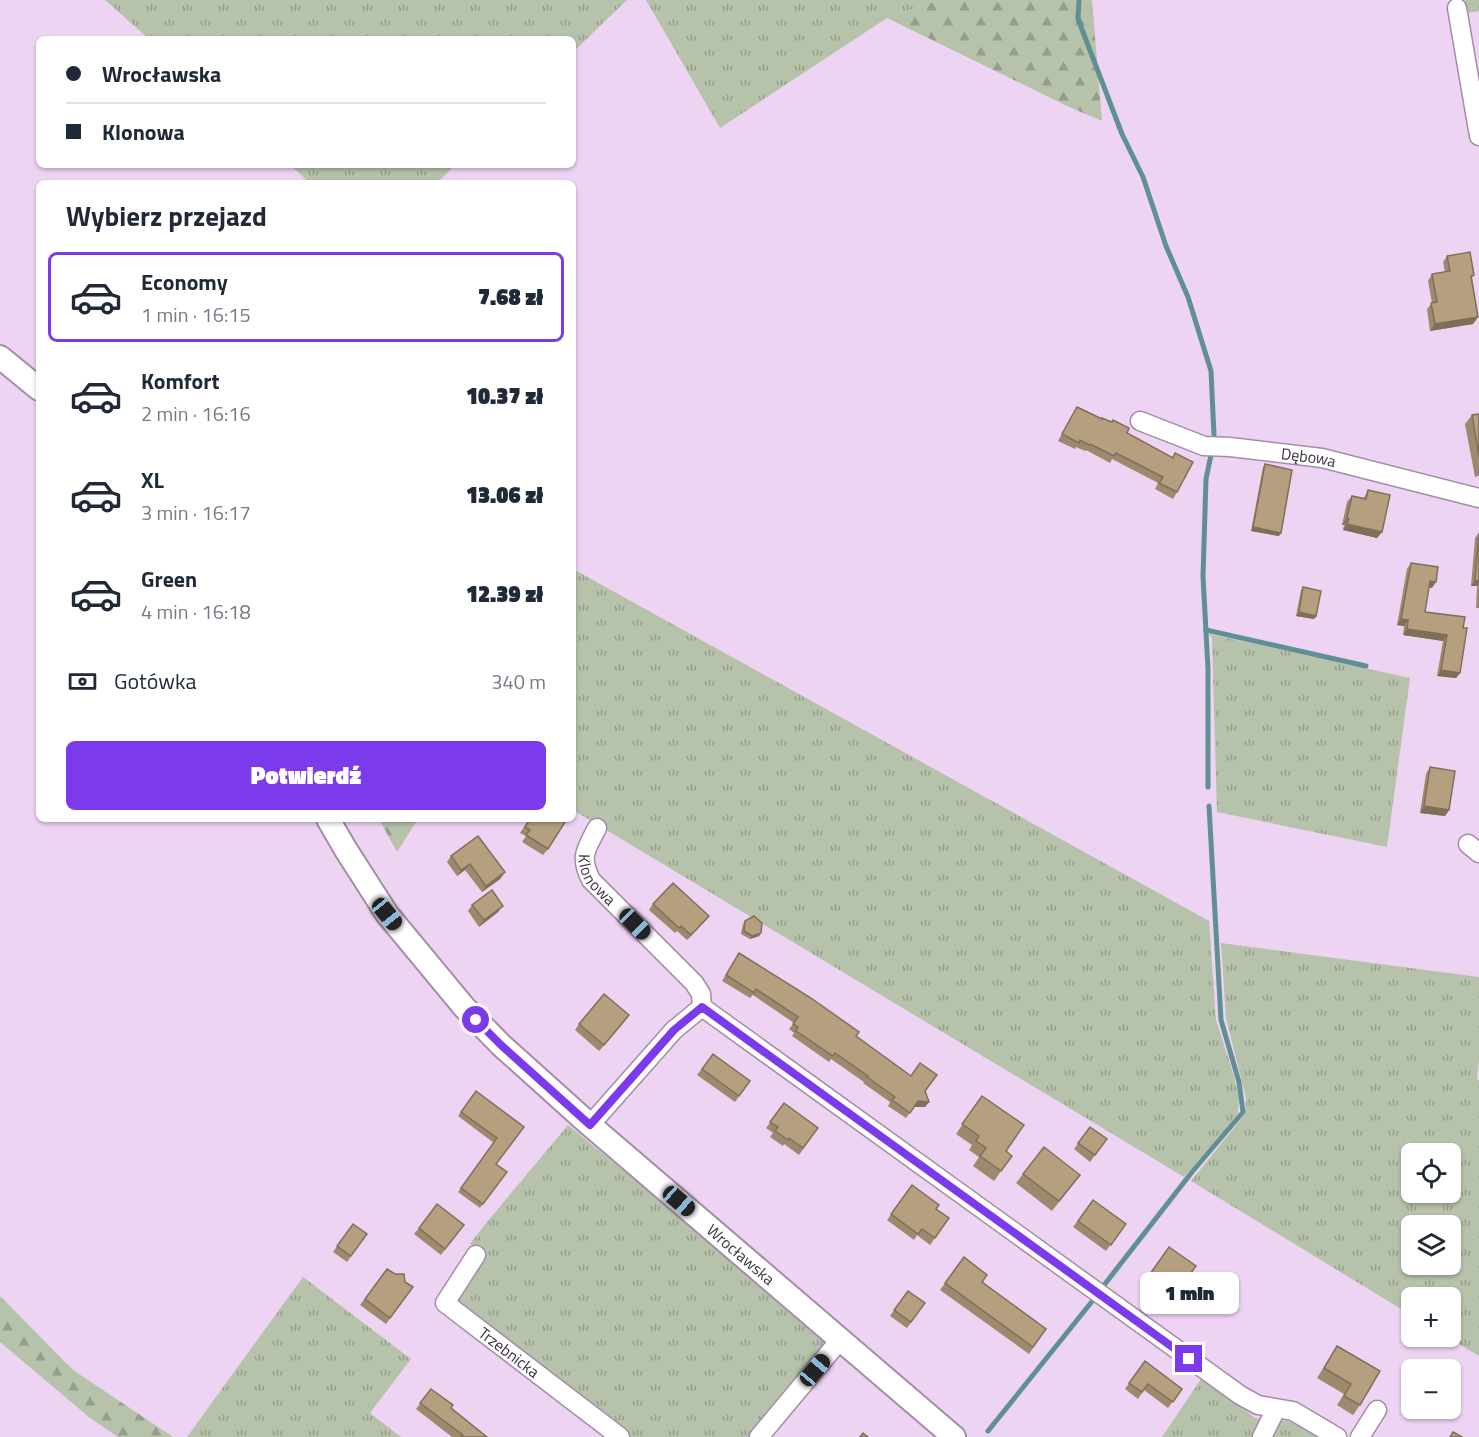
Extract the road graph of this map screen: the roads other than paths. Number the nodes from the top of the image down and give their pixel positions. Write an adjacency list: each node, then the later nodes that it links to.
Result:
1 (1457, 8): 2 (street)
2 (1479, 135)
3 (0, 357): 4 (street)
4 (36, 387)
5 (1140, 421): 6 (street, Dębowa)
6 (1479, 498)
7 (330, 822): 10 (street, Wrocławska)
8 (597, 828): 9 (street, Klonowa)
9 (702, 1007): 10 (street); 13 (street)
10 (590, 1125): 12 (street, Wrocławska)
11 (476, 1256): 15 (street, Trzebnicka)
12 (840, 1340): 16 (street); 17 (street, Wrocławska)
13 (1276, 1409): 18 (street); 19 (street)
14 (1377, 1410): 20 (street)
15 (620, 1437)
16 (759, 1437)
17 (954, 1437)
18 (1262, 1437)
19 (1337, 1437)
20 (1360, 1437)

